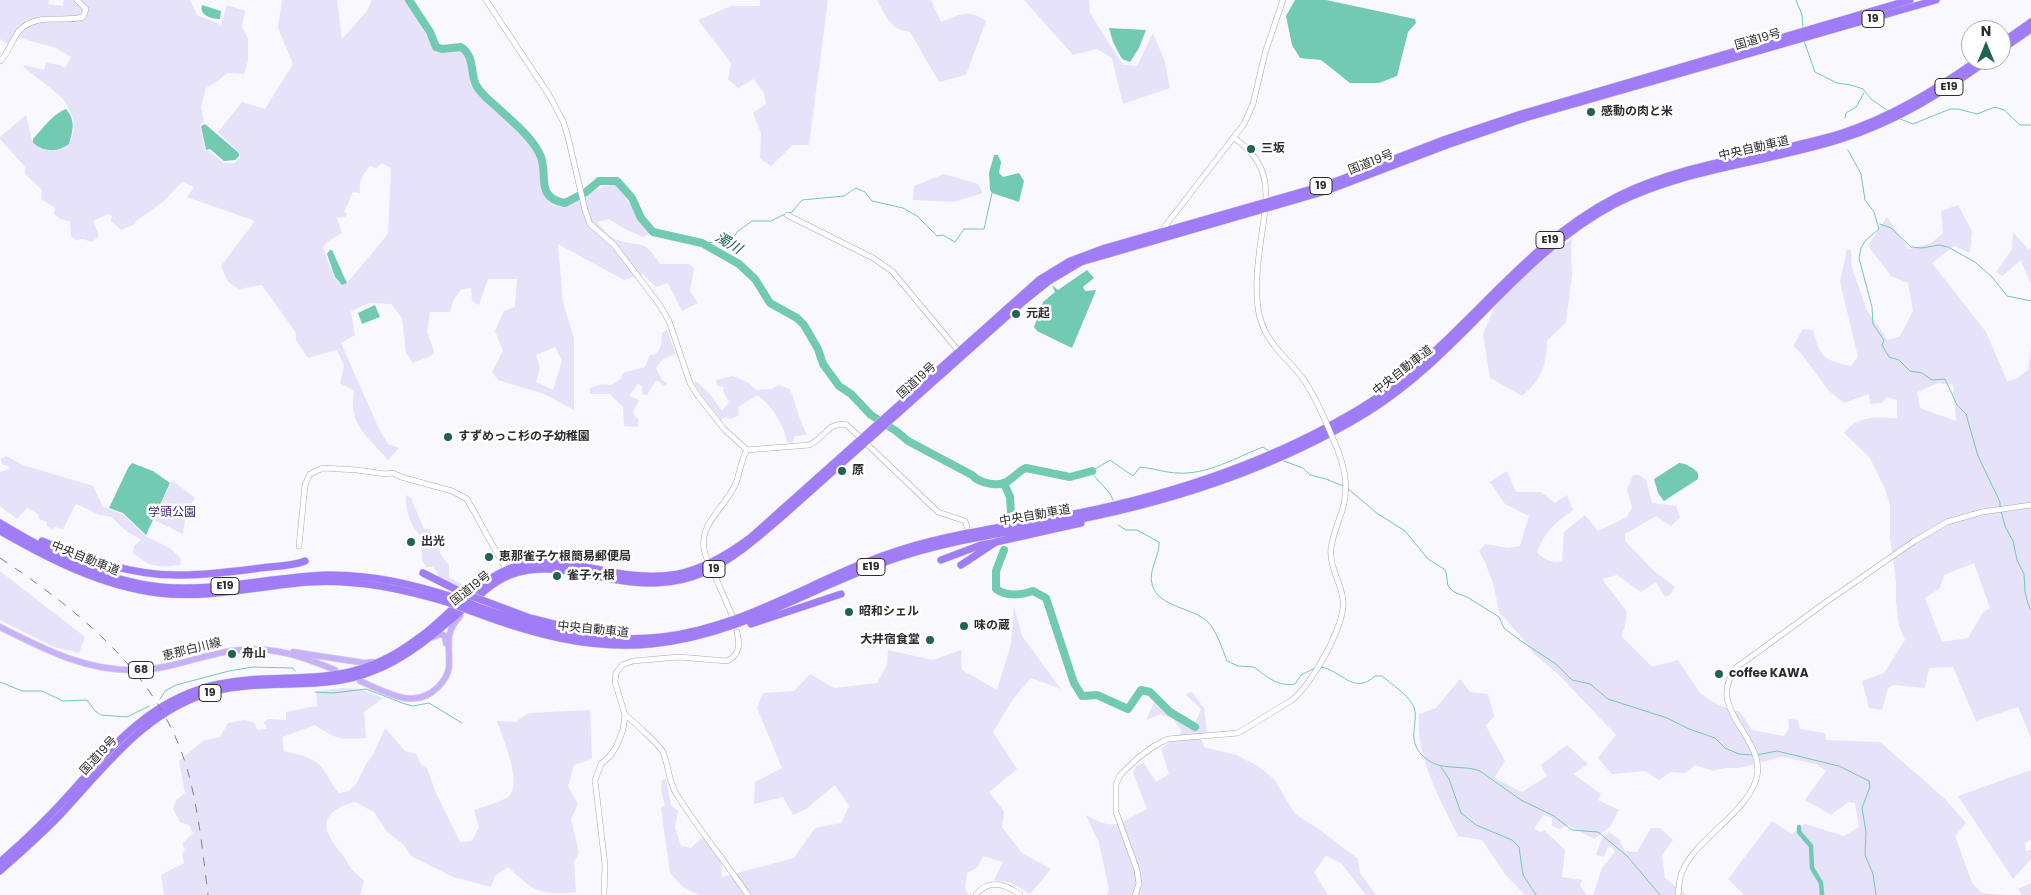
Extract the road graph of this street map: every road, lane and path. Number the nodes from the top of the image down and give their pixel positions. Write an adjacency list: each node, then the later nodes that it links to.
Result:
1 (77, 0): 11 (street)
2 (486, 0): 23 (street)
3 (1283, 0): 16 (street)
4 (1910, 0): 8 (highway, 国道19号 / 19)
5 (1936, 0): 8 (highway, 国道19号 / 19)
6 (2031, 22): 9 (highway)
7 (2031, 29): 10 (highway)
8 (1799, 36): 17 (highway, 国道19号 / 19); 18 (highway, 国道19号 / 19)
9 (2011, 36)
10 (2011, 43)
11 (0, 61)
12 (1963, 70): 14 (highway, 中央自動車道 / E19)
13 (1973, 70): 14 (highway, 中央自動車道 / E19)
14 (1907, 108): 15 (highway, 中央自動車道 / E19)
15 (1875, 123): 24 (highway, 中央自動車道 / E19); 44 (highway, 中央自動車道 / E19)
16 (1234, 138): 17 (street); 20 (street)
17 (1267, 201): 18 (street); 20 (highway, 国道19号 / 19)
18 (1266, 210): 21 (highway, 国道19号 / 19); 59 (street, bridge)
19 (787, 215): 21 (street)
20 (1164, 231): 21 (highway, 国道19号 / 19)
21 (960, 353): 22 (highway, 国道19号 / 19)
22 (863, 441): 23 (street); 27 (street); 36 (highway, 国道19号 / 19)
23 (747, 450): 32 (street)
24 (1146, 504): 30 (highway); 47 (highway, 中央自動車道 / E19)
25 (2031, 505): 60 (street)
26 (0, 523): 28 (highway, 中央自動車道 / E19)
27 (967, 527)
28 (9, 528): 33 (highway); 40 (highway, 中央自動車道 / E19, bridge)
29 (0, 531): 40 (highway, 中央自動車道 / E19, bridge)
30 (996, 542): 34 (highway); 35 (highway)
31 (299, 546): 36 (street)
32 (707, 559)
33 (305, 560)
34 (941, 560)
35 (961, 565)
36 (508, 572): 40 (highway, 国道19号 / 19); 46 (highway, 国道19号 / 19)
37 (423, 573): 44 (highway, bridge)
38 (714, 574): 41 (street)
39 (841, 594): 47 (highway)
40 (471, 608): 44 (highway, 中央自動車道 / E19); 45 (highway, 国道19号 / 19); 47 (highway, 中央自動車道 / E19); 48 (main road)
41 (732, 615)
42 (0, 627): 49 (main road, 恵那白川線 / 68)
43 (737, 632): 52 (street)
44 (603, 638)
45 (425, 640): 48 (main road); 54 (highway, 国道19号 / 19)
46 (410, 644): 49 (main road, 68); 53 (highway, 国道19号 / 19)
47 (645, 644)
48 (448, 649): 51 (main road)
49 (289, 653): 50 (main road, 恵那白川線 / 68)
50 (335, 670)
51 (360, 681)
52 (625, 715): 55 (street); 56 (street)
53 (0, 862)
54 (0, 871)
55 (604, 895)
56 (748, 895)
57 (976, 895): 58 (street)
58 (1020, 895)
59 (1135, 895)
60 (1678, 895)

